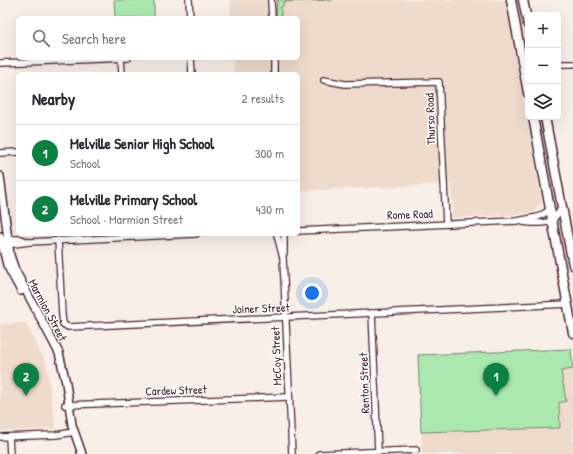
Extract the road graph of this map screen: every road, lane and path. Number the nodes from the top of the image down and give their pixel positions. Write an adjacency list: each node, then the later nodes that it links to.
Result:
1 (189, 0): 6 (street)
2 (271, 0): 7 (street)
3 (511, 0): 13 (highway)
4 (523, 0): 5 (highway)
5 (525, 12)
6 (190, 16)
7 (272, 16)
8 (73, 60): 12 (street)
9 (121, 60): 16 (street)
10 (191, 60): 17 (street)
11 (274, 60): 18 (street)
12 (0, 63)
13 (525, 63)
14 (561, 64): 15 (street)
15 (573, 64)
16 (122, 72)
17 (192, 72)
18 (274, 72)
19 (324, 80): 29 (street, Thurso Road)
20 (534, 120): 26 (highway)
21 (546, 120): 25 (highway)
22 (16, 152): 23 (street)
23 (0, 153)
24 (0, 176): 37 (main road, Marmion Street)
25 (562, 206): 28 (street); 38 (highway)
26 (550, 210): 27 (street, Rome Road); 28 (highway)
27 (517, 221): 28 (street, Rome Road); 29 (street, Rome Road)
28 (552, 221): 41 (highway)
29 (446, 224): 31 (street, Rome Road)
30 (300, 229): 31 (street, Rome Road)
31 (305, 230): 32 (street, Rome Road)
32 (300, 231)
33 (150, 236): 36 (street)
34 (278, 236): 39 (street, McCoy Street)
35 (285, 236): 39 (street, McCoy Street)
36 (58, 240): 37 (street); 43 (street, Joiner Street)
37 (2, 241): 46 (main road, Marmion Street)
38 (572, 251): 40 (highway)
39 (283, 258): 43 (street, McCoy Street)
40 (573, 265)
41 (568, 304): 42 (street, Joiner Street); 44 (highway)
42 (372, 314): 43 (street, Joiner Street); 51 (street, Renton Street)
43 (286, 318): 45 (street, McCoy Street)
44 (573, 333)
45 (288, 397): 46 (street, Cardew Street); 55 (street, McCoy Street)
46 (67, 405): 47 (main road, Marmion Street)
47 (72, 432): 48 (street); 53 (main road, Marmion Street); 54 (main road, Marmion Street)
48 (9, 437): 49 (street); 52 (street)
49 (0, 438)
50 (416, 450): 51 (street)
51 (378, 451): 56 (street)
52 (10, 454)
53 (78, 454)
54 (82, 454)
55 (292, 454)
56 (319, 454)

